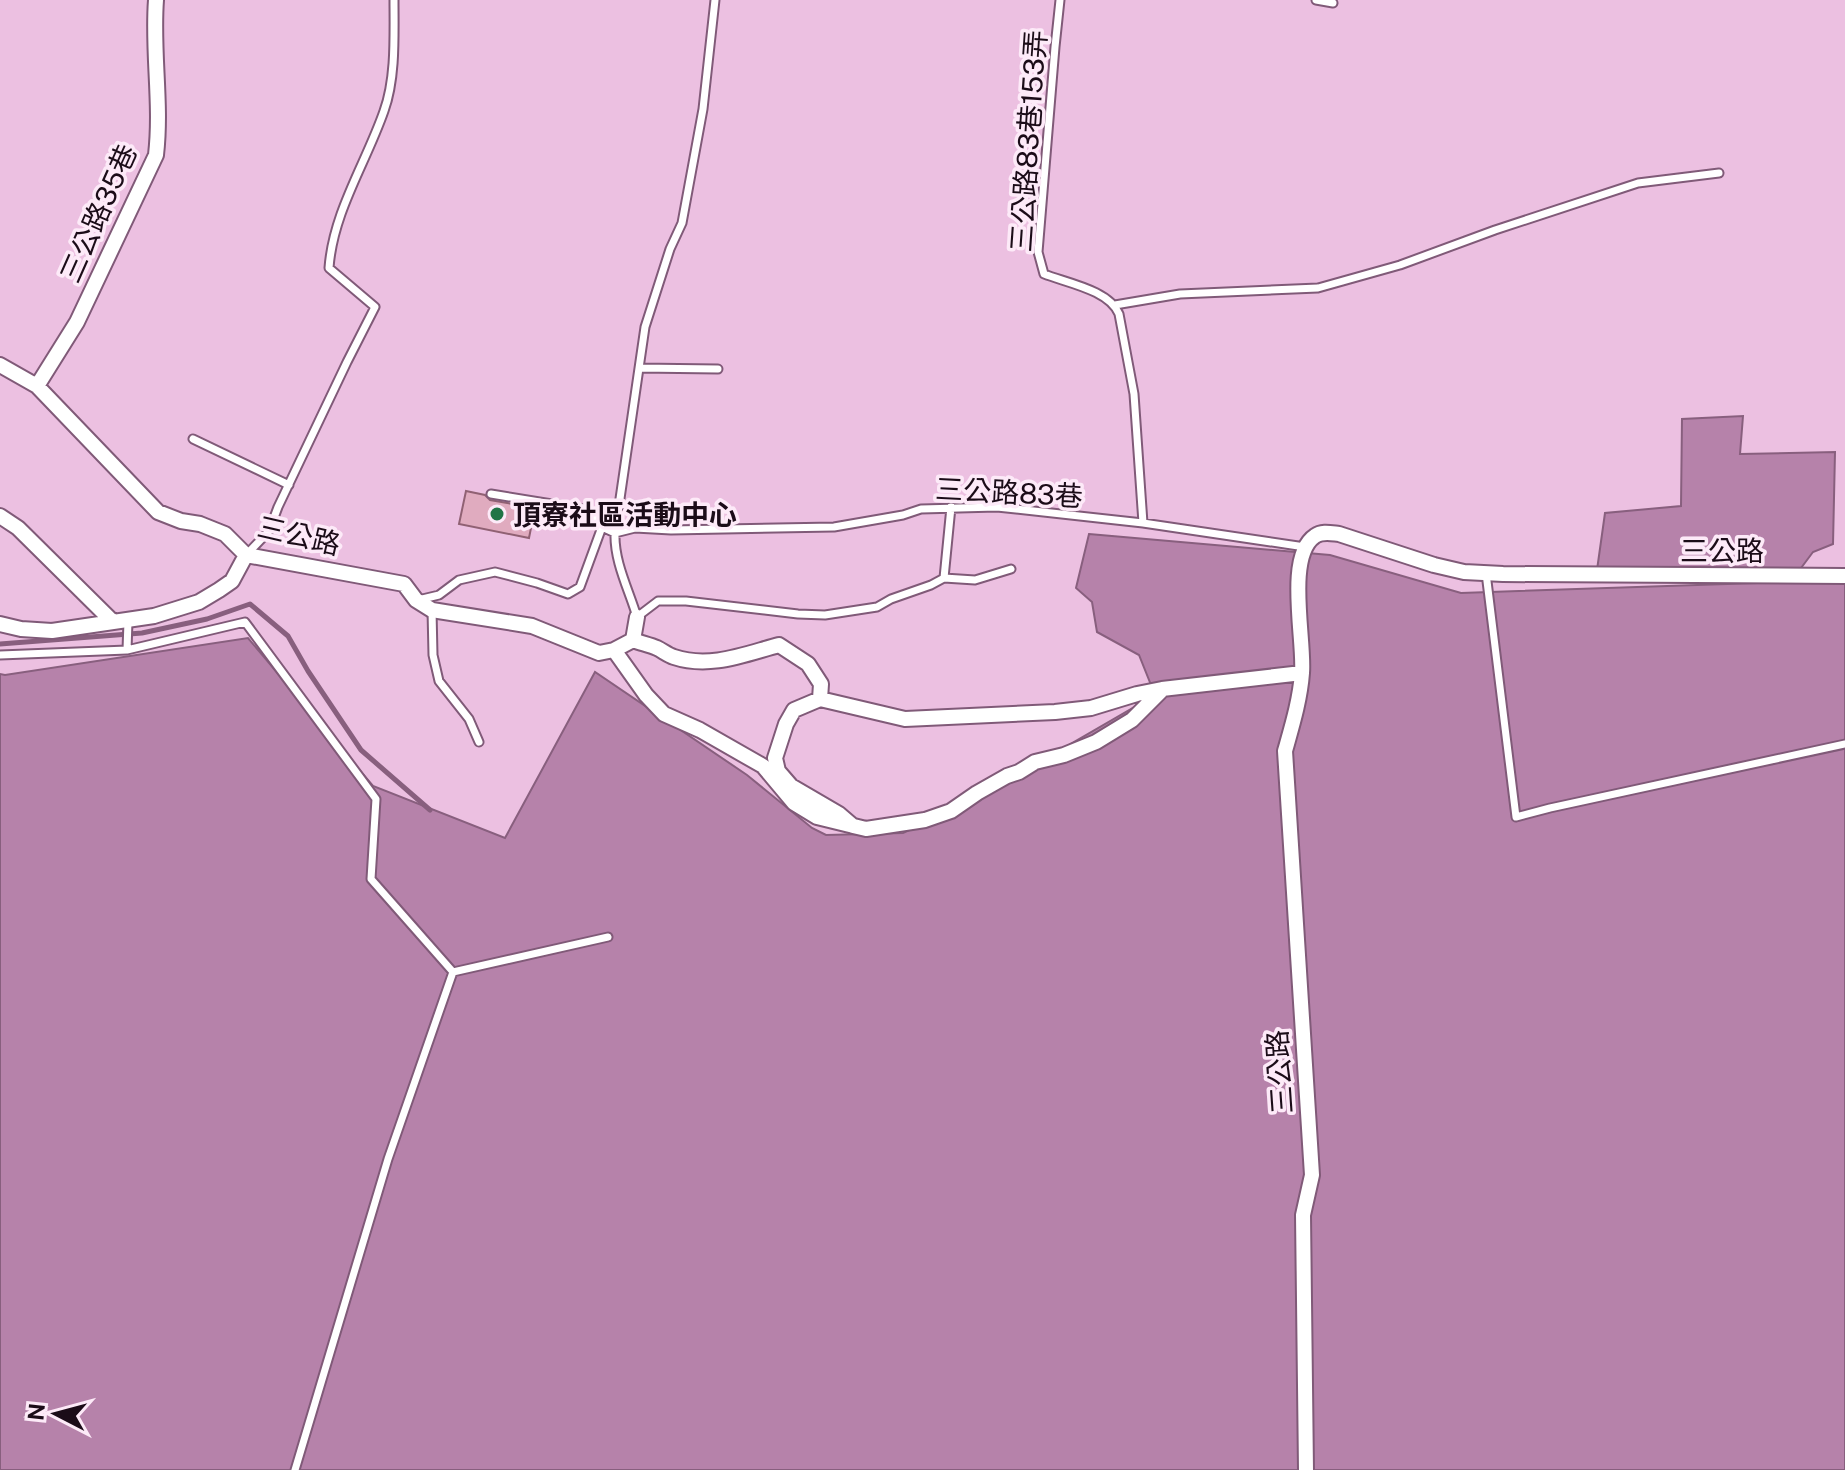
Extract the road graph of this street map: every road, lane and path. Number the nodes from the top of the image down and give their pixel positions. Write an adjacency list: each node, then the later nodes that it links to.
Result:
1 (156, 0): 12 (street, 三公路35巷)
2 (394, 0): 14 (lane)
3 (715, 0): 10 (lane)
4 (1060, 0): 8 (lane, 三公路83巷153弄)
5 (1316, 0): 6 (lane)
6 (1333, 3)
7 (1719, 173): 8 (lane)
8 (1115, 305): 18 (lane)
9 (0, 365): 12 (street, 三公路)
10 (639, 368): 11 (lane); 20 (lane)
11 (718, 369)
12 (37, 386): 22 (street, 三公路)
13 (193, 439): 14 (lane)
14 (289, 485): 22 (lane)
15 (491, 494): 19 (lane)
16 (951, 507): 18 (lane, 三公路83巷); 20 (lane, 三公路83巷); 26 (lane)
17 (0, 516): 31 (street)
18 (1143, 523): 21 (lane, 三公路83巷)
19 (602, 527): 20 (lane); 27 (lane)
20 (615, 533): 29 (lane)
21 (1305, 547): 24 (street, 三公路); 37 (street, 三公路)
22 (246, 555): 27 (street, 三公路); 30 (street)
23 (1011, 569): 26 (lane)
24 (1486, 573): 25 (street, 三公路); 41 (lane)
25 (1845, 576)
26 (944, 578): 29 (lane)
27 (416, 600): 28 (street, 三公路)
28 (432, 610): 35 (street, 三公路); 40 (lane)
29 (637, 617): 33 (street)
30 (128, 619): 31 (street); 34 (lane)
31 (112, 621): 32 (street)
32 (0, 624)
33 (633, 640): 35 (street); 39 (street)
34 (127, 650): 36 (lane); 44 (lane)
35 (614, 650): 42 (street)
36 (0, 655)
37 (1302, 673): 38 (street); 46 (street, 三公路)
38 (1162, 689): 39 (street); 42 (street)
39 (820, 699): 42 (street)
40 (479, 742)
41 (1845, 744)
42 (866, 829)
43 (608, 937): 44 (lane)
44 (453, 972): 45 (lane)
45 (295, 1470)
46 (1306, 1470)

